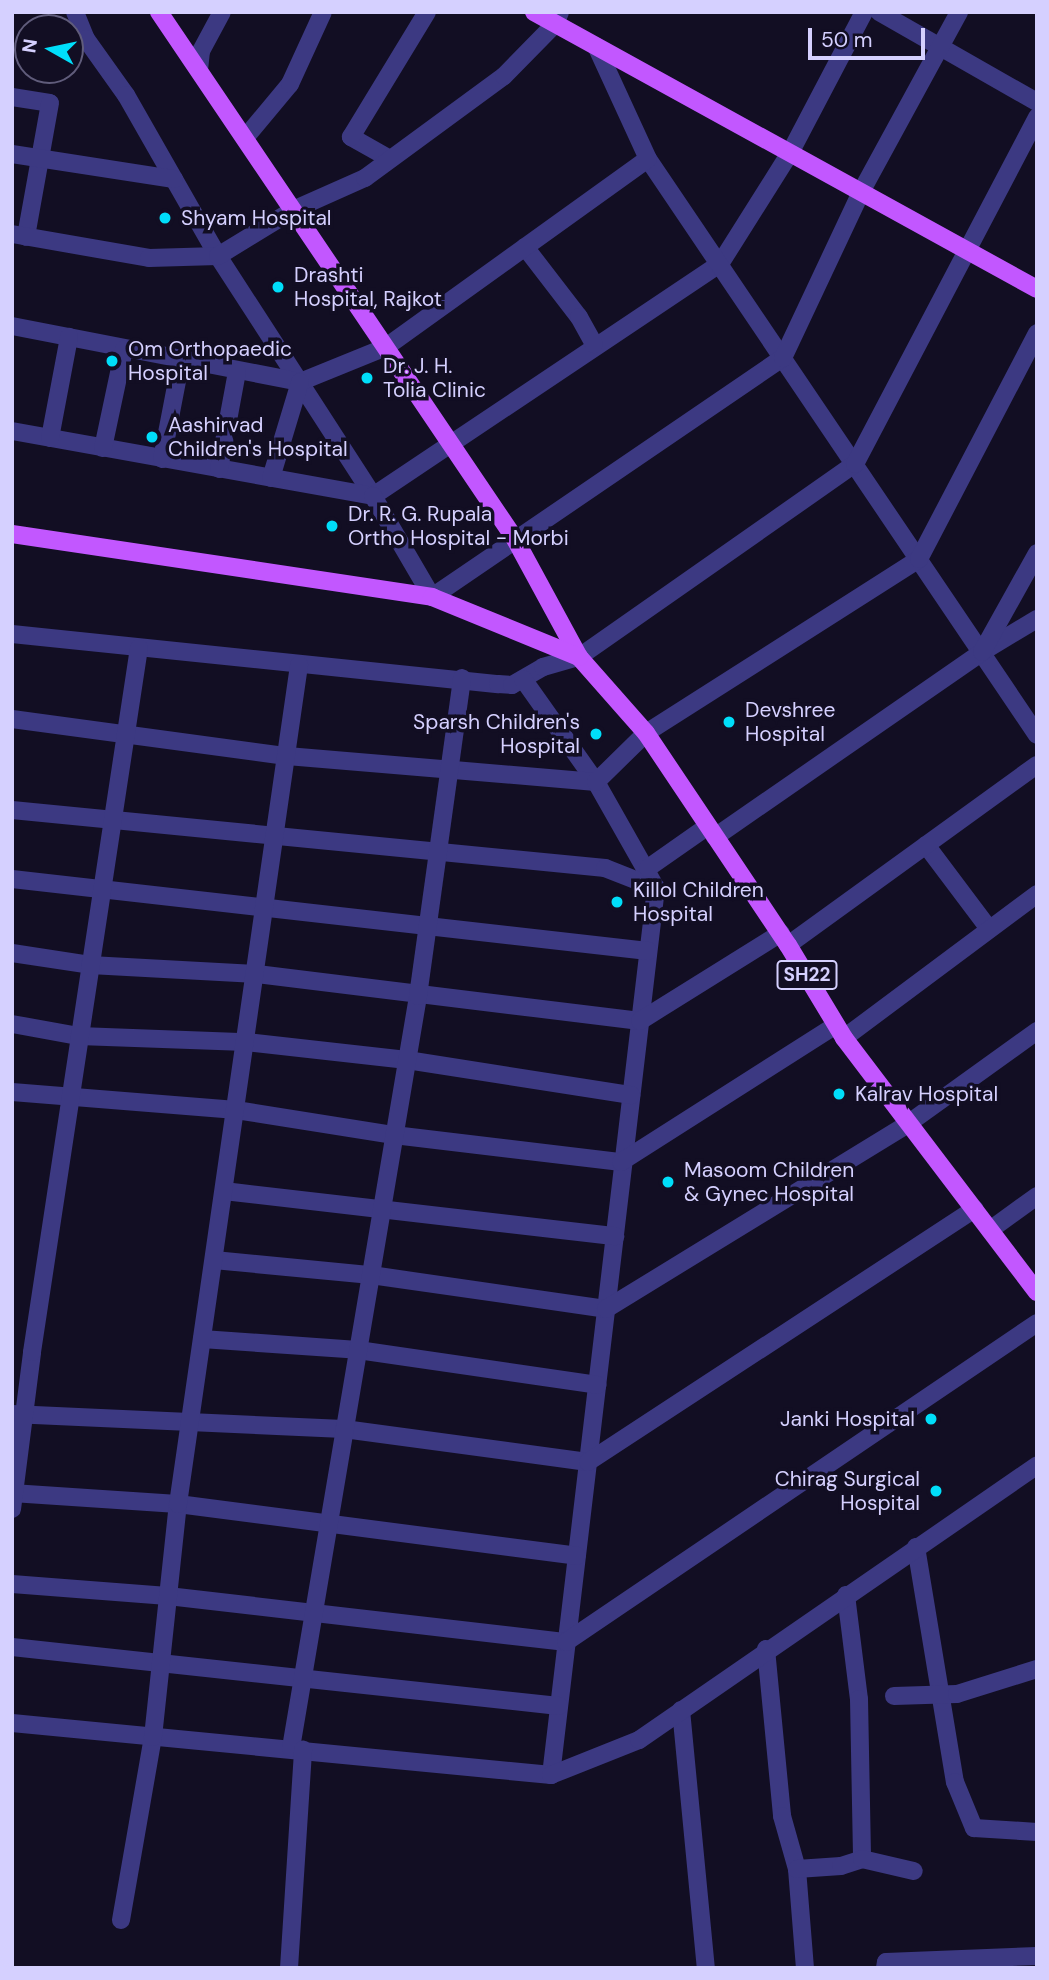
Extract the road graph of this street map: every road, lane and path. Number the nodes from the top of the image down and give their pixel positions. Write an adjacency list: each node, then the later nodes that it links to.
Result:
1 (75, 12): 23 (street)
2 (159, 12): 13 (main road, SH22)
3 (222, 12): 13 (street)
4 (323, 12): 17 (street)
5 (427, 12): 21 (street)
6 (534, 12): 10 (main road)
7 (864, 12): 18 (street)
8 (879, 12): 12 (street)
9 (959, 12): 12 (street)
10 (557, 18): 11 (main road); 21 (street)
11 (596, 46): 18 (main road); 22 (street)
12 (940, 48): 15 (street); 24 (street)
13 (199, 69): 17 (main road, SH22)
14 (12, 97): 20 (street)
15 (1037, 102)
16 (1037, 117): 28 (street)
17 (245, 138): 25 (main road, SH22)
18 (790, 153): 24 (main road); 30 (street)
19 (12, 154): 20 (street)
20 (41, 158): 23 (street); 26 (street)
21 (390, 159): 25 (street)
22 (648, 159): 27 (street); 30 (street)
23 (174, 179): 29 (street)
24 (861, 192): 28 (main road); 38 (street)
25 (293, 210): 29 (street); 36 (main road, SH22)
26 (19, 235): 29 (street)
27 (525, 247): 35 (street); 36 (street)
28 (965, 249): 31 (main road); 47 (street)
29 (218, 256): 41 (street)
30 (720, 264): 35 (street); 38 (street)
31 (1037, 289)
32 (12, 326): 34 (street)
33 (1037, 333): 54 (street)
34 (69, 337): 37 (street); 43 (street)
35 (594, 344): 44 (street)
36 (386, 347): 41 (street); 44 (main road, SH22)
37 (124, 349): 39 (street); 45 (street)
38 (783, 358): 47 (street); 52 (street)
39 (181, 360): 40 (street); 46 (street)
40 (237, 372): 41 (street); 48 (street)
41 (300, 382): 49 (street); 50 (street)
42 (12, 431): 43 (street)
43 (50, 438): 45 (street)
44 (451, 443): 50 (street); 52 (main road, SH22)
45 (103, 448): 46 (street)
46 (162, 459): 48 (street)
47 (855, 464): 54 (street); 60 (street)
48 (219, 469): 49 (street)
49 (271, 478): 50 (street)
50 (373, 496): 55 (street)
51 (12, 534): 55 (main road)
52 (515, 540): 55 (street); 60 (main road, SH22)
53 (1037, 553): 59 (street)
54 (919, 559): 59 (street); 65 (street)
55 (432, 597): 60 (main road)
56 (1037, 619): 59 (street)
57 (12, 634): 58 (street)
58 (139, 648): 61 (street); 67 (street)
59 (982, 652): 66 (street); 74 (street)
60 (579, 657): 63 (street); 65 (main road, SH22)
61 (299, 665): 62 (street); 68 (street)
62 (462, 678): 63 (street); 70 (street)
63 (523, 679): 71 (street)
64 (12, 719): 67 (street)
65 (646, 733): 71 (street); 74 (main road, SH22)
66 (1037, 735)
67 (125, 737): 68 (street); 73 (street)
68 (286, 756): 70 (street); 75 (street)
69 (1037, 765): 76 (street)
70 (450, 766): 71 (street); 77 (street)
71 (596, 782): 78 (street)
72 (12, 810): 73 (street)
73 (111, 820): 75 (street); 80 (street)
74 (711, 832): 78 (street); 86 (main road, SH22)
75 (276, 836): 77 (street); 83 (street)
76 (926, 845): 85 (street); 86 (street)
77 (438, 852): 81 (street); 84 (street)
78 (648, 868): 81 (street)
79 (12, 879): 80 (street)
80 (101, 888): 83 (street); 89 (street)
81 (656, 888): 87 (street)
82 (1037, 894): 85 (street)
83 (266, 906): 84 (street); 90 (street)
84 (428, 926): 87 (street); 91 (street)
85 (989, 929): 94 (street)
86 (785, 939): 92 (street); 94 (main road, SH22)
87 (648, 951): 92 (street)
88 (12, 953): 89 (street)
89 (90, 965): 90 (street); 96 (street)
90 (257, 974): 91 (street); 97 (street)
91 (418, 996): 92 (street); 98 (street)
92 (640, 1021): 100 (street)
93 (12, 1024): 96 (street)
94 (840, 1031): 103 (main road, SH22); 105 (street)
95 (1037, 1031): 103 (street)
96 (79, 1036): 97 (street); 101 (street)
97 (246, 1042): 98 (street); 102 (street)
98 (407, 1060): 100 (street); 104 (street)
99 (12, 1092): 101 (street)
100 (631, 1095): 105 (street)
101 (70, 1097): 102 (street); 120 (street)
102 (236, 1110): 104 (street); 106 (street)
103 (909, 1123): 108 (main road, SH22); 115 (street)
104 (394, 1135): 105 (street); 109 (street)
105 (621, 1162): 111 (street)
106 (224, 1191): 109 (street); 112 (street)
107 (1037, 1196): 110 (street)
108 (974, 1209): 110 (main road, SH22); 123 (street)
109 (381, 1212): 111 (street); 113 (street)
110 (990, 1230): 114 (main road, SH22)
111 (615, 1236): 115 (street)
112 (214, 1260): 113 (street); 117 (street)
113 (371, 1275): 115 (street); 118 (street)
114 (1037, 1292)
115 (606, 1309): 119 (street)
116 (1037, 1324): 134 (street)
117 (202, 1339): 118 (street); 121 (street)
118 (358, 1350): 119 (street); 122 (street)
119 (597, 1385): 123 (street)
120 (18, 1415): 121 (street); 125 (street)
121 (190, 1424): 122 (street); 126 (street)
122 (345, 1429): 123 (street); 127 (street)
123 (588, 1462): 129 (street)
124 (1037, 1465): 128 (street)
125 (13, 1499): 126 (street)
126 (178, 1504): 127 (street); 132 (street)
127 (328, 1526): 129 (street); 133 (street)
128 (916, 1547): 131 (street); 140 (street)
129 (577, 1556): 134 (street)
130 (12, 1584): 132 (street)
131 (845, 1595): 136 (street); 149 (street)
132 (168, 1596): 133 (street); 137 (street)
133 (313, 1613): 134 (street); 139 (street)
134 (566, 1642): 142 (street)
135 (12, 1647): 137 (street)
136 (766, 1649): 143 (street); 150 (street)
137 (161, 1660): 139 (street); 145 (street)
138 (1037, 1670): 140 (street)
139 (303, 1676): 142 (street); 146 (street)
140 (939, 1695): 141 (street); 148 (street)
141 (894, 1696)
142 (559, 1706): 147 (street)
143 (681, 1710): 147 (street); 155 (street)
144 (12, 1723): 145 (street)
145 (153, 1737): 146 (street); 152 (street)
146 (297, 1749): 147 (street); 154 (street)
147 (551, 1775)
148 (1037, 1832)
149 (862, 1859): 150 (street); 151 (street)
150 (797, 1868): 156 (street)
151 (914, 1871)
152 (121, 1920)
153 (1037, 1956): 157 (street)
154 (289, 1968)
155 (706, 1968)
156 (805, 1968)
157 (885, 1968)

